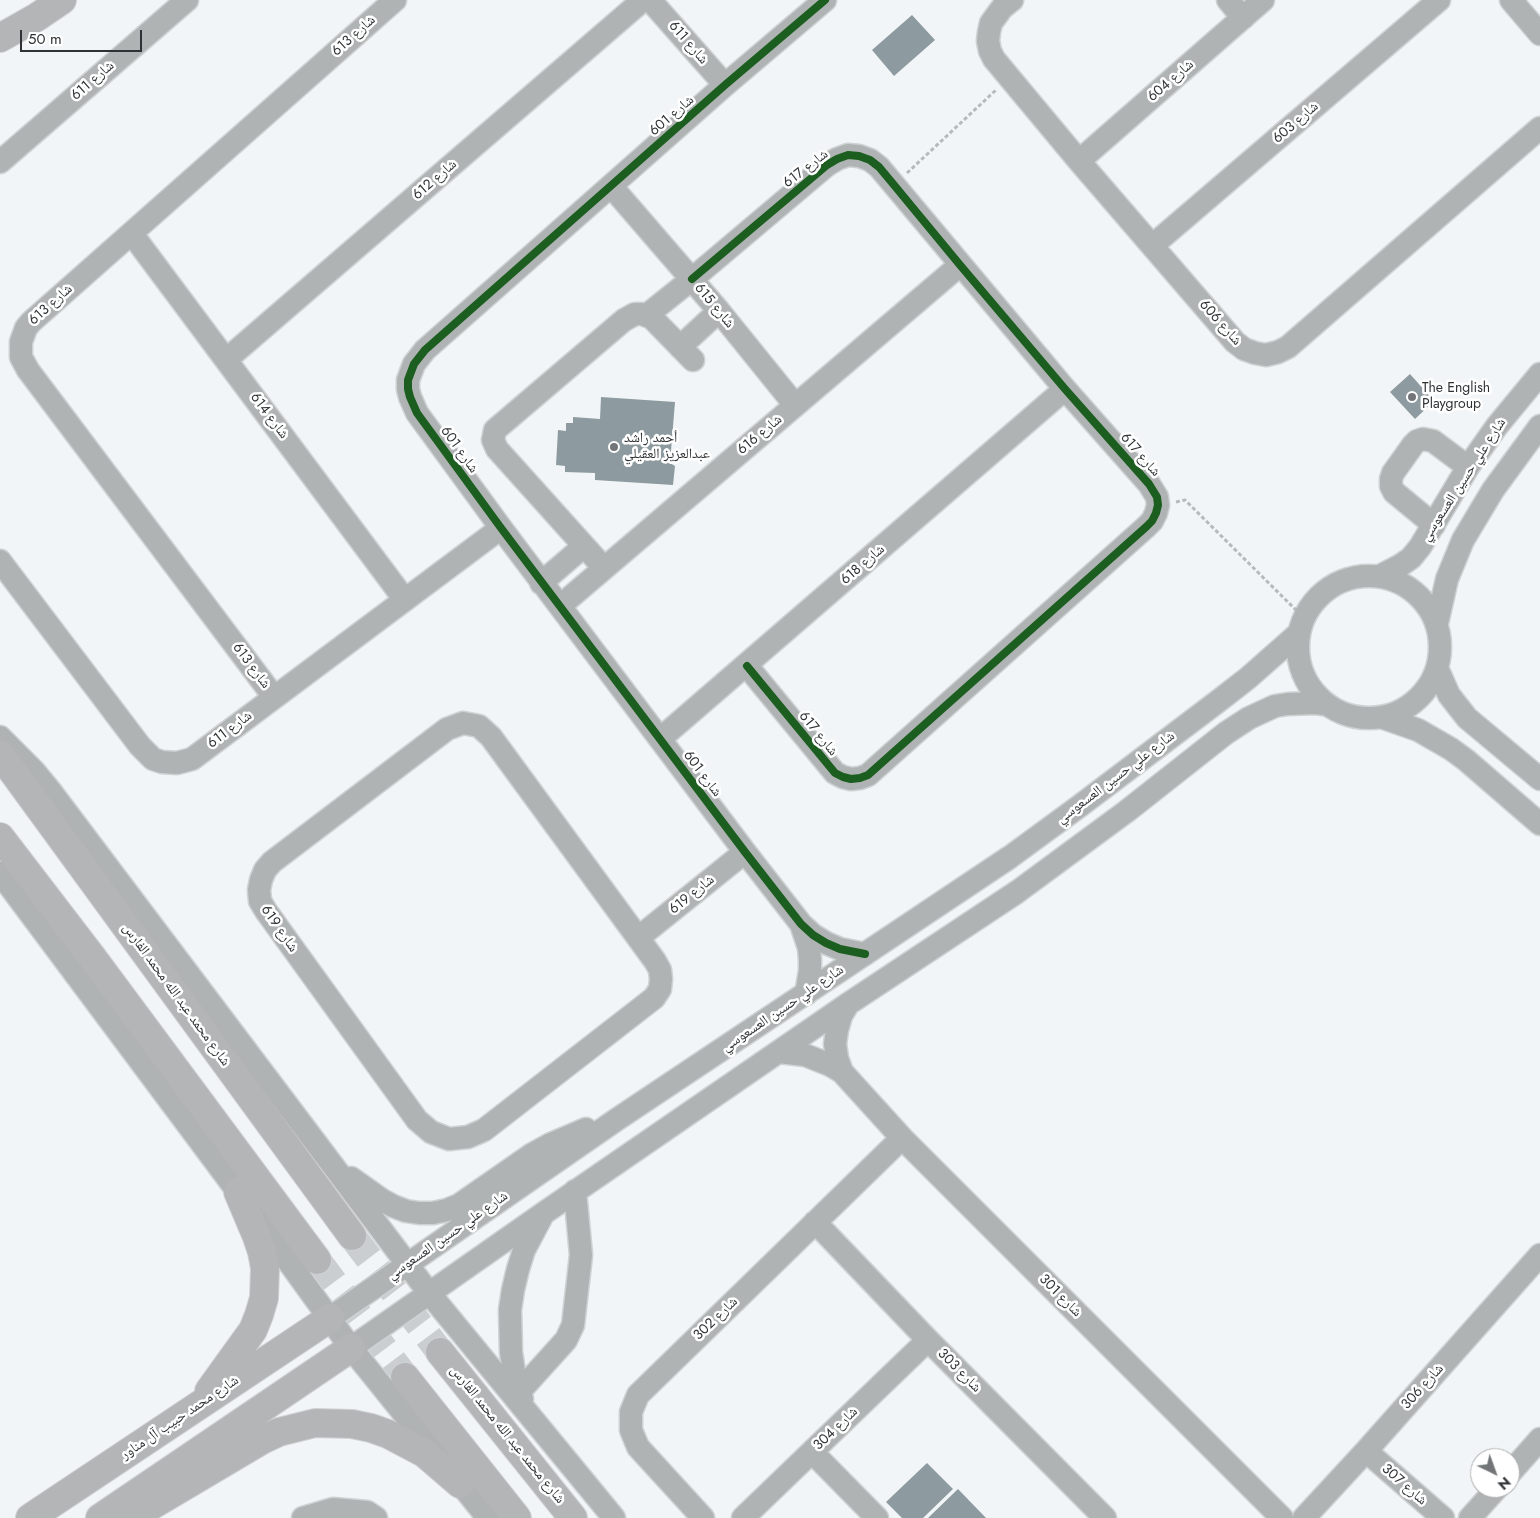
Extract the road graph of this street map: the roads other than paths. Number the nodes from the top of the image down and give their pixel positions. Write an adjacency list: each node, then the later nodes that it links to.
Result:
1 (62, 0): 14 (main road)
2 (187, 0): 18 (street, شارع 611)
3 (395, 0): 20 (street, شارع 613)
4 (644, 0): 26 (street, شارع 612)
5 (650, 0): 15 (street, شارع 611)
6 (825, 0): 15 (street, شارع 601)
7 (1012, 0): 17 (street, شارع 606)
8 (1228, 0): 12 (street)
9 (1263, 0): 12 (street, شارع 604)
10 (1439, 0): 21 (street, شارع 603)
11 (1510, 0): 13 (street)
12 (1243, 18): 17 (street, شارع 604)
13 (1540, 34)
14 (0, 38)
15 (725, 86): 19 (street, شارع 601)
16 (1540, 128): 21 (street, شارع 606)
17 (1079, 161): 21 (street, شارع 606)
18 (0, 162)
19 (612, 186): 23 (street, شارع 615); 33 (street, شارع 601)
20 (132, 234): 26 (street, شارع 614); 45 (street, شارع 613)
21 (1153, 245)
22 (960, 265): 23 (street, شارع 617); 28 (street, شارع 617); 29 (street, شارع 616)
23 (692, 279): 24 (street, شارع 615); 25 (street, شارع 617)
24 (719, 311): 25 (street); 29 (street, شارع 615)
25 (647, 315): 34 (street)
26 (227, 360): 39 (street, شارع 614)
27 (1540, 374): 31 (street, شارع علي حسين العسعوسي)
28 (1065, 389): 43 (street, شارع 618); 43 (street, شارع 617)
29 (795, 405): 36 (street, شارع 616)
30 (1540, 426): 41 (street)
31 (1468, 467): 32 (street, شارع علي حسين العسعوسي); 32 (street)
32 (1434, 525): 37 (street, شارع علي حسين العسعوسي)
33 (500, 528): 38 (street, شارع 601); 39 (street, شارع 611)
34 (583, 547): 36 (street); 38 (street)
35 (0, 561): 45 (street, شارع 611)
36 (604, 568): 40 (street, شارع 616)
37 (1380, 576): 41 (street); 42 (street)
38 (541, 583): 40 (street, شارع 601)
39 (405, 600): 45 (street, شارع 611)
40 (560, 606): 49 (street, شارع 601)
41 (1437, 623): 44 (street)
42 (1302, 625): 46 (street); 58 (street, شارع علي حسين العسعوسي)
43 (747, 666): 49 (street, شارع 618)
44 (1437, 668): 47 (street); 51 (street)
45 (274, 697)
46 (1328, 705): 47 (street); 60 (street)
47 (1381, 717): 52 (street)
48 (0, 737): 65 (street)
49 (660, 739): 54 (street, شارع 601)
50 (0, 754): 70 (main road, شارع محمد عبد الله محمد الفارس)
51 (1540, 779)
52 (1540, 824)
53 (0, 837): 72 (main road)
54 (745, 852): 56 (street, شارع 601); 57 (street, شارع 619)
55 (0, 873): 67 (street)
56 (801, 924): 58 (street, شارع 601); 59 (street, شارع 601)
57 (638, 938): 57 (street, شارع 619)
58 (864, 954): 59 (street, شارع علي حسين العسعوسي)
59 (806, 994): 63 (street, شارع علي حسين العسعوسي)
60 (848, 1004): 61 (street); 62 (street, شارع 301)
61 (779, 1052): 62 (street, شارع 301); 66 (street)
62 (842, 1072): 64 (street, شارع 301)
63 (616, 1120): 65 (street); 73 (street, شارع علي حسين العسعوسي)
64 (902, 1138): 69 (street, شارع 302); 101 (street, شارع 301)
65 (334, 1165): 73 (street)
66 (575, 1191): 68 (street); 80 (street)
67 (238, 1192): 75 (street); 81 (main road)
68 (544, 1213): 74 (street); 80 (street)
69 (815, 1222): 76 (street, شارع 303); 97 (street, شارع 302)
70 (352, 1236)
71 (1540, 1255): 84 (street, شارع 306)
72 (317, 1260)
73 (408, 1264): 74 (street); 75 (street, شارع علي حسين العسعوسي)
74 (429, 1293): 77 (street); 80 (street)
75 (330, 1318): 77 (street); 81 (main road, شارع محمد حبيب آل مناور)
76 (928, 1340): 83 (street, شارع 304); 100 (street, شارع 303)
77 (351, 1348): 86 (street); 89 (main road)
78 (440, 1352): 95 (main road, شارع محمد عبد الله محمد الفارس)
79 (404, 1377): 94 (main road)
80 (523, 1402): 96 (street)
81 (197, 1407): 88 (main road, شارع محمد حبيب آل مناور)
82 (1540, 1439): 85 (street)
83 (812, 1452): 98 (street, شارع 304); 99 (street)
84 (1366, 1452): 102 (street, شارع 306); 103 (street, شارع 307)
85 (1520, 1462)
86 (460, 1484): 90 (main road); 93 (street)
87 (1488, 1498): 104 (street)
88 (30, 1518)
89 (100, 1518)
90 (127, 1518)
91 (303, 1518): 92 (street)
92 (376, 1518)
93 (488, 1518)
94 (518, 1518)
95 (573, 1518)
96 (614, 1518)
97 (703, 1518)
98 (743, 1518)
99 (877, 1518)
100 (1105, 1518)
101 (1282, 1518)
102 (1304, 1518)
103 (1443, 1518)
104 (1470, 1518)

